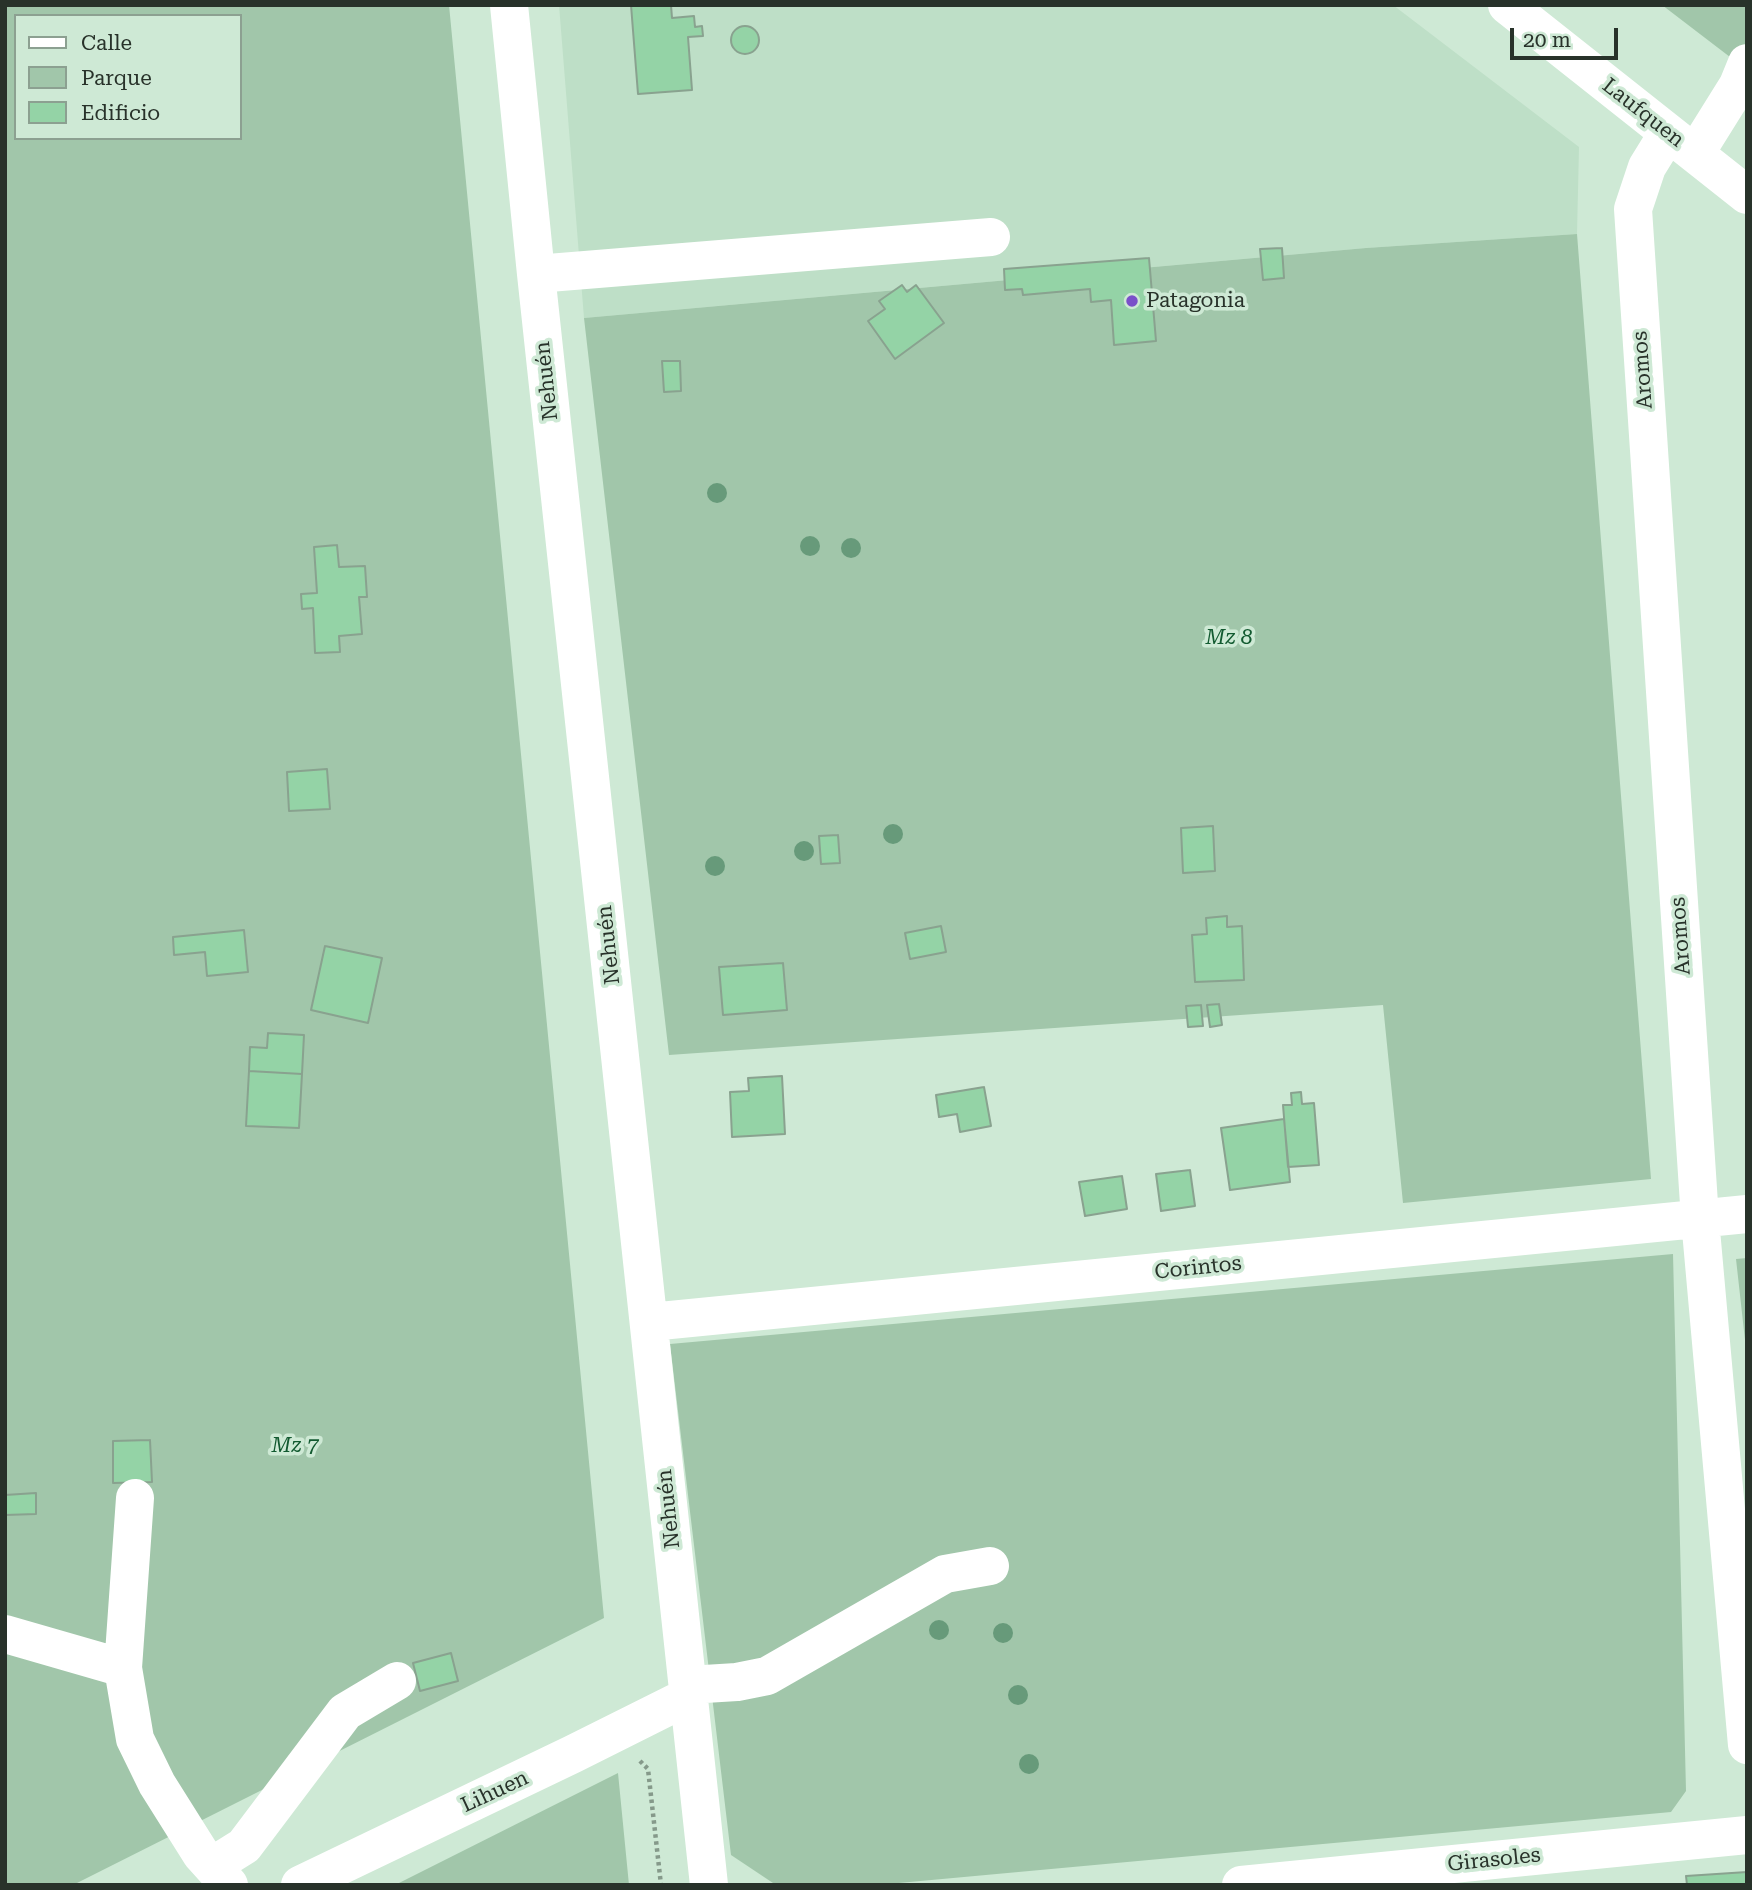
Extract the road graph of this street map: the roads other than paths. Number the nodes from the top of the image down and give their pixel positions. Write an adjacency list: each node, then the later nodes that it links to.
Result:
1 (509, 5): 7 (street, Nehuén)
2 (1507, 5): 4 (street, Laufquen)
3 (1747, 63): 4 (street, Aromos)
4 (1681, 143): 5 (street, Laufquen); 9 (street, Aromos)
5 (1747, 195)
6 (991, 237): 7 (street)
7 (536, 274): 10 (street, Nehuén)
8 (1747, 1214): 9 (street, Corintos)
9 (1700, 1219): 10 (street, Corintos); 17 (street, Aromos)
10 (650, 1322): 16 (street, Nehuén)
11 (135, 1498): 14 (street)
12 (989, 1566): 16 (street)
13 (5, 1634): 14 (street)
14 (123, 1668): 19 (street)
15 (397, 1682): 19 (street)
16 (688, 1691): 20 (street, Lihuen); 21 (street, Nehuén)
17 (1747, 1745)
18 (1747, 1835): 22 (street, Girasoles)
19 (220, 1875)
20 (300, 1885)
21 (709, 1885)
22 (1241, 1885)

